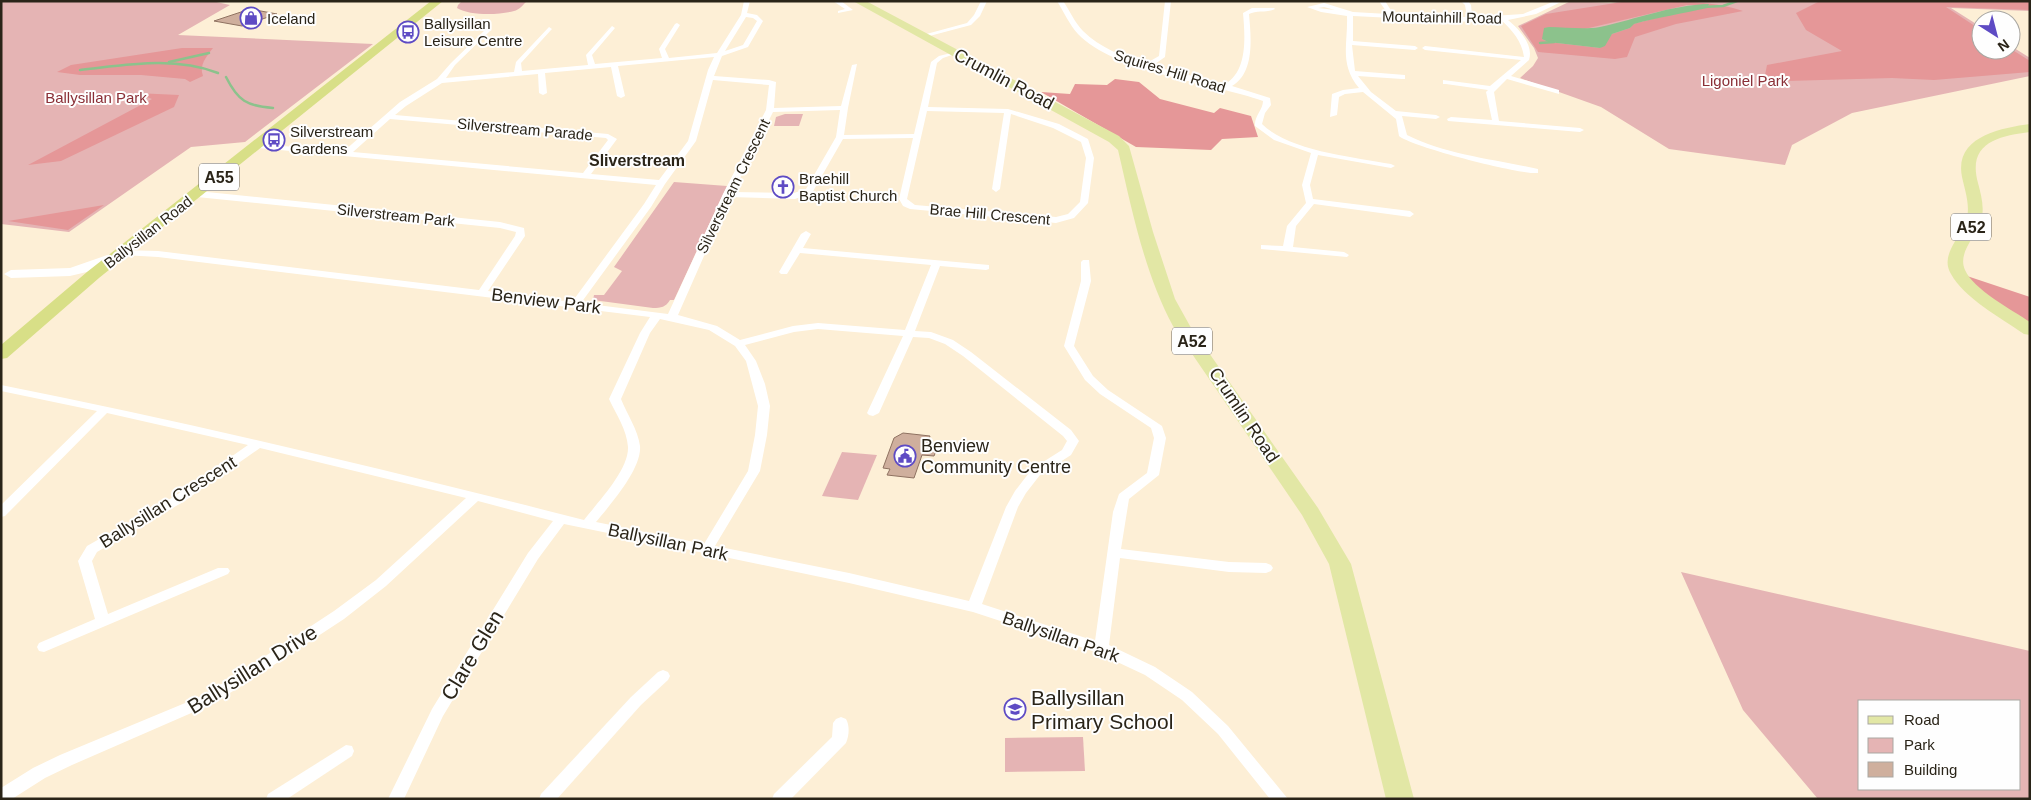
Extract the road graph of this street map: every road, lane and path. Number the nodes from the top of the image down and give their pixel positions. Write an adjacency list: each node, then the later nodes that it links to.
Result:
1 (438, 1): 64 (highway, Ballysillan Road / A55)
2 (747, 1): 14 (street)
3 (836, 1): 12 (street)
4 (858, 1): 22 (main road, Crumlin Road / A52)
5 (984, 1): 22 (street)
6 (1060, 1): 35 (street, Squires Hill Road)
7 (1168, 1): 35 (street)
8 (1382, 1): 15 (street)
9 (1464, 1): 17 (street)
10 (1560, 1): 16 (street, Mountainhill Road)
11 (1272, 9): 44 (street)
12 (840, 12)
13 (1350, 13): 13 (street, Mountainhill Road); 15 (street, Mountainhill Road); 24 (street)
14 (744, 15): 29 (street); 29 (street)
15 (1392, 16): 17 (street, Mountainhill Road)
16 (1503, 19): 17 (street, Mountainhill Road); 31 (street)
17 (1473, 20)
18 (677, 25): 30 (street)
19 (612, 28): 34 (street)
20 (549, 29): 37 (street)
21 (488, 30): 42 (street)
22 (922, 36): 28 (main road, Crumlin Road / A52)
23 (1432, 40): 27 (street)
24 (1350, 43): 25 (street); 38 (street)
25 (1415, 48)
26 (1425, 48): 27 (street)
27 (1434, 48): 31 (street)
28 (953, 53): 51 (street); 121 (main road, Crumlin Road / A52)
29 (719, 55): 30 (street); 41 (street)
30 (666, 58): 32 (street)
31 (1527, 60): 40 (street)
32 (614, 64): 34 (street); 49 (street)
33 (855, 65): 50 (street)
34 (592, 66): 36 (street)
35 (1147, 66): 44 (street, Squires Hill Road)
36 (541, 72): 37 (street); 48 (street)
37 (518, 74): 42 (street)
38 (1353, 74): 39 (street); 46 (street)
39 (1402, 77)
40 (1507, 77): 45 (street); 47 (street)
41 (710, 78): 52 (street, Silverstream Crescent); 70 (street)
42 (440, 81): 56 (street)
43 (1446, 82): 45 (street)
44 (1224, 88): 65 (street, Squires Hill Road)
45 (1492, 88): 59 (street)
46 (1365, 90): 54 (street); 55 (street)
47 (1556, 92)
48 (543, 93)
49 (621, 96)
50 (844, 108): 52 (street); 63 (street)
51 (925, 108): 53 (street, Brae Hill Crescent); 62 (street)
52 (770, 110): 73 (street, Silverstream Crescent)
53 (1008, 110): 62 (street, Brae Hill Crescent); 71 (street)
54 (1394, 113): 57 (street); 68 (street)
55 (1333, 115)
56 (390, 117): 66 (street); 69 (street, Silverstream Parade)
57 (1436, 117)
58 (1451, 119): 59 (street)
59 (1496, 122): 61 (street)
60 (2030, 128): 92 (main road, A52)
61 (1580, 130)
62 (917, 136): 63 (street)
63 (840, 137): 73 (street)
64 (258, 146): 66 (street); 72 (highway, Ballysillan Road / A55)
65 (1315, 152): 67 (street); 74 (street)
66 (347, 153): 69 (street)
67 (1391, 166)
68 (1535, 172)
69 (584, 177): 70 (street)
70 (661, 183): 89 (street)
71 (996, 189)
72 (197, 194): 80 (highway, Ballysillan Road / A55); 88 (street, Silverstream Park)
73 (727, 194): 91 (street, Silverstream Crescent)
74 (1310, 201): 75 (street); 78 (street)
75 (1410, 214)
76 (806, 234): 79 (street)
77 (1264, 247): 78 (street)
78 (1288, 249): 81 (street)
79 (797, 250): 83 (street); 85 (street)
80 (121, 253): 86 (main road); 87 (highway, Ballysillan Road / A55); 88 (street, Benview Park)
81 (1344, 255)
82 (1086, 262): 105 (street)
83 (936, 263): 84 (street); 93 (street)
84 (986, 267)
85 (784, 272)
86 (6, 274): 87 (main road)
87 (84, 283): 95 (highway, Ballysillan Road / A55)
88 (482, 293): 89 (street, Benview Park)
89 (574, 306): 90 (street, Benview Park)
90 (657, 315): 91 (street, Benview Park); 103 (street)
91 (672, 317): 94 (street, Benview Park)
92 (2030, 330)
93 (909, 334): 94 (street); 98 (street); 108 (street)
94 (739, 344): 104 (street, Benview Park)
95 (1, 354)
96 (1, 388): 97 (street, Ballysillan Park)
97 (105, 409): 99 (street, Ballysillan Park); 101 (street)
98 (873, 414)
99 (258, 444): 100 (street, Ballysillan Park); 109 (street, Ballysillan Crescent)
100 (475, 497): 102 (street, Ballysillan Park); 115 (street, Ballysillan Drive)
101 (1, 513)
102 (561, 519): 103 (street, Ballysillan Park); 117 (street, Clare Glen)
103 (587, 525): 104 (street, Ballysillan Park)
104 (706, 550): 108 (street, Ballysillan Park)
105 (1114, 552): 106 (street); 111 (street)
106 (1266, 568)
107 (223, 571): 109 (street)
108 (974, 607): 111 (street, Ballysillan Park)
109 (103, 622): 110 (street)
110 (44, 648)
111 (1102, 648): 120 (street, Ballysillan Park)
112 (663, 676): 118 (street)
113 (841, 723): 119 (street)
114 (346, 751): 116 (street)
115 (1, 797)
116 (274, 799)
117 (396, 799)
118 (547, 799)
119 (780, 799)
120 (1280, 799)
121 (1400, 799)

